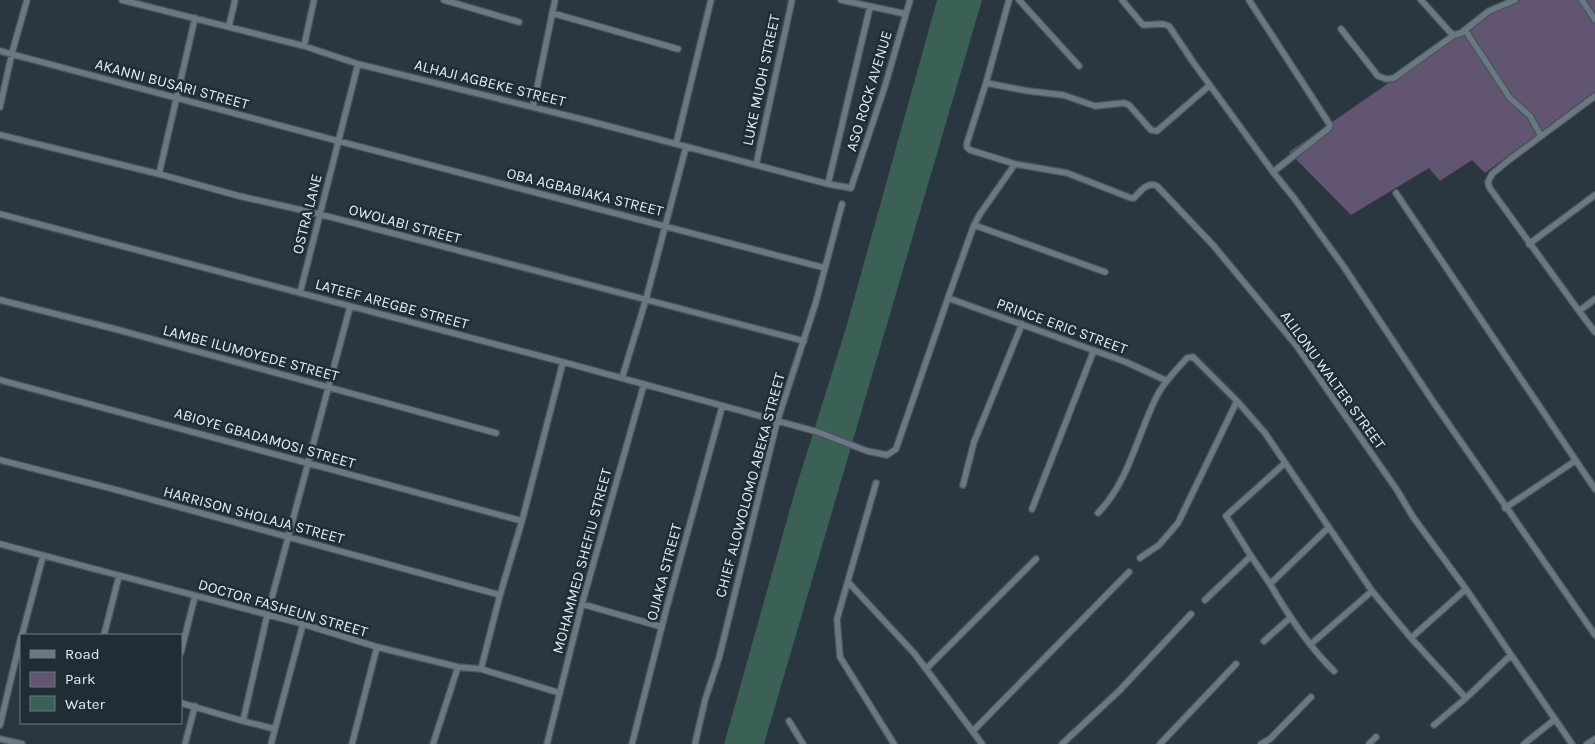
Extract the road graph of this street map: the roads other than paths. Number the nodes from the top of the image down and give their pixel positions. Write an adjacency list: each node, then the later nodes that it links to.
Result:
1 (27, 0): 31 (street)
2 (122, 0): 21 (street, ALHAJI AGBEKE STREET)
3 (236, 0): 24 (street)
4 (314, 0): 28 (street)
5 (444, 0): 23 (street)
6 (554, 0): 19 (street)
7 (711, 0): 43 (street)
8 (792, 0): 46 (street, LUKE MUOH STREET)
9 (841, 0): 18 (street)
10 (910, 0): 20 (street, ASO ROCK AVENUE)
11 (1009, 0): 34 (street)
12 (1019, 0): 33 (street)
13 (1122, 0): 35 (street)
14 (1249, 0): 47 (street)
15 (1421, 0): 27 (street)
16 (1516, 0): 26 (street)
17 (1582, 0): 22 (street)
18 (870, 7): 20 (street); 49 (street)
19 (552, 13): 29 (street); 39 (street)
20 (906, 14): 50 (street, ASO ROCK AVENUE)
21 (195, 18): 24 (street, ALHAJI AGBEKE STREET); 37 (street)
22 (1595, 20)
23 (519, 22)
24 (229, 26): 28 (street, ALHAJI AGBEKE STREET)
25 (1342, 29): 27 (street)
26 (1465, 30): 27 (street); 41 (street)
27 (1454, 35)
28 (304, 46): 32 (street, ALHAJI AGBEKE STREET)
29 (678, 49)
30 (0, 51): 31 (street, AKANNI BUSARI STREET)
31 (12, 54): 37 (street, AKANNI BUSARI STREET); 38 (street)
32 (358, 64): 39 (street, ALHAJI AGBEKE STREET); 42 (street, OSTRA LANE)
33 (1080, 66)
34 (986, 83): 35 (street); 45 (street, ALILONU WALTER STREET)
35 (1210, 84): 47 (street)
36 (1595, 96): 41 (street)
37 (176, 97): 42 (street, AKANNI BUSARI STREET); 48 (street)
38 (0, 107)
39 (533, 107): 43 (street, ALHAJI AGBEKE STREET)
40 (0, 135): 48 (street, OWOLABI STREET)
41 (1541, 136): 58 (street)
42 (338, 141): 55 (street, OSTRA LANE); 57 (street, OBA AGBABIAKA STREET)
43 (676, 144): 44 (street, ALHAJI AGBEKE STREET)
44 (686, 147): 46 (street, ALHAJI AGBEKE STREET); 57 (street)
45 (1015, 164): 56 (street); 104 (street, ALILONU WALTER STREET)
46 (756, 165): 49 (street, ALHAJI AGBEKE STREET)
47 (1273, 172): 89 (street)
48 (158, 174): 55 (street, OWOLABI STREET)
49 (828, 184): 50 (street, ALHAJI AGBEKE STREET)
50 (851, 188)
51 (1396, 193): 83 (street)
52 (1595, 195): 58 (street)
53 (842, 204): 59 (street, CHIEF ALOWOLOMO ABEKA STREET)
54 (0, 214): 61 (street, LATEEF AREGBE STREET)
55 (319, 214): 61 (street, OSTRA LANE); 65 (street, OWOLABI STREET)
56 (974, 225): 60 (street); 62 (street)
57 (665, 226): 59 (street, OBA AGBABIAKA STREET); 65 (street)
58 (1529, 244): 67 (street)
59 (825, 268): 70 (street, CHIEF ALOWOLOMO ABEKA STREET)
60 (1105, 272)
61 (300, 293): 66 (street, LATEEF AREGBE STREET)
62 (948, 298): 68 (street, PRINCE ERIC STREET); 80 (street, LATEEF AREGBE STREET)
63 (1595, 299): 67 (street)
64 (0, 300): 77 (street, LAMBE ILUMOYEDE STREET)
65 (646, 300): 70 (street, OWOLABI STREET); 73 (street)
66 (350, 307): 72 (street, LATEEF AREGBE STREET); 77 (street)
67 (1579, 311): 69 (street)
68 (1022, 324): 71 (street, PRINCE ERIC STREET); 87 (street)
69 (1595, 332)
70 (804, 341): 80 (street, CHIEF ALOWOLOMO ABEKA STREET)
71 (1094, 350): 75 (street, PRINCE ERIC STREET); 90 (street)
72 (563, 362): 73 (street, LATEEF AREGBE STREET); 92 (street)
73 (622, 378): 76 (street, LATEEF AREGBE STREET)
74 (0, 380): 85 (street, ABIOYE GBADAMOSI STREET)
75 (1167, 381): 78 (street); 91 (street)
76 (644, 384): 79 (street, LATEEF AREGBE STREET); 109 (street, MOHAMMED SHEFIU STREET)
77 (329, 388): 81 (street, LAMBE ILUMOYEDE STREET); 85 (street)
78 (1237, 401): 84 (street); 98 (street)
79 (722, 407): 80 (street, LATEEF AREGBE STREET); 114 (street, OJIAKA STREET)
80 (777, 422): 153 (street, CHIEF ALOWOLOMO ABEKA STREET)
81 (496, 433)
82 (0, 460): 94 (street, HARRISON SHOLAJA STREET)
83 (1575, 461): 88 (street); 89 (street)
84 (1285, 463): 93 (street); 97 (street)
85 (308, 464): 92 (street, ABIOYE GBADAMOSI STREET); 94 (street)
86 (876, 483): 102 (street)
87 (963, 485)
88 (1595, 489)
89 (1505, 508): 117 (street)
90 (1032, 509)
91 (1098, 513)
92 (522, 521): 106 (street)
93 (1328, 528): 103 (street); 105 (street)
94 (288, 538): 106 (street, HARRISON SHOLAJA STREET); 111 (street)
95 (0, 544): 96 (street, DOCTOR FASHEUN STREET)
96 (43, 556): 101 (street, DOCTOR FASHEUN STREET); 115 (street)
97 (1251, 556): 103 (street); 108 (street)
98 (1140, 558)
99 (1036, 559): 129 (street)
100 (1129, 572): 142 (street)
101 (119, 576): 107 (street, DOCTOR FASHEUN STREET); 116 (street)
102 (848, 582): 129 (street); 155 (street)
103 (1270, 584): 112 (street)
104 (1466, 589): 118 (street); 124 (street, ALILONU WALTER STREET)
105 (1372, 591): 118 (street); 120 (street)
106 (500, 595): 128 (street)
107 (195, 596): 111 (street, DOCTOR FASHEUN STREET); 122 (street)
108 (1205, 600)
109 (582, 604): 114 (street); 131 (street, MOHAMMED SHEFIU STREET)
110 (1190, 614): 157 (street)
111 (267, 616): 113 (street, DOCTOR FASHEUN STREET); 137 (street)
112 (1290, 618): 119 (street); 120 (street)
113 (303, 624): 121 (street, DOCTOR FASHEUN STREET); 141 (street)
114 (662, 627): 152 (street, OJIAKA STREET)
115 (23, 634)
116 (104, 634)
117 (1595, 635)
118 (1411, 638): 133 (street)
119 (1264, 640)
120 (1312, 644): 130 (street)
121 (377, 647): 127 (street, DOCTOR FASHEUN STREET); 149 (street)
122 (182, 648)
123 (20, 649): 125 (street)
124 (1511, 656): 133 (street); 136 (street, ALILONU WALTER STREET)
125 (18, 662): 139 (street)
126 (1236, 664): 158 (street)
127 (458, 667): 128 (street, DOCTOR FASHEUN STREET); 150 (street)
128 (481, 669): 131 (street, DOCTOR FASHEUN STREET)
129 (926, 669): 142 (street)
130 (1334, 671)
131 (560, 693): 151 (street, MOHAMMED SHEFIU STREET)
132 (1311, 697): 159 (street)
133 (1466, 698): 140 (street)
134 (182, 703): 135 (street)
135 (195, 706): 137 (street); 147 (street)
136 (1554, 720): 161 (street); 162 (street, ALILONU WALTER STREET)
137 (243, 721): 141 (street)
138 (789, 721): 154 (street)
139 (0, 725)
140 (1434, 725)
141 (275, 729): 148 (street)
142 (973, 731): 156 (street)
143 (1376, 737): 160 (street)
144 (0, 739): 146 (street)
145 (1595, 739): 163 (street)
146 (22, 744)
147 (185, 744)
148 (271, 744)
149 (352, 744)
150 (435, 744)
151 (546, 744)
152 (632, 744)
153 (696, 744)
154 (803, 744)
155 (894, 744)
156 (982, 744)
157 (1062, 744)
158 (1160, 744)
159 (1262, 744)
160 (1369, 744)
161 (1524, 744)
162 (1572, 744)
163 (1588, 744)

